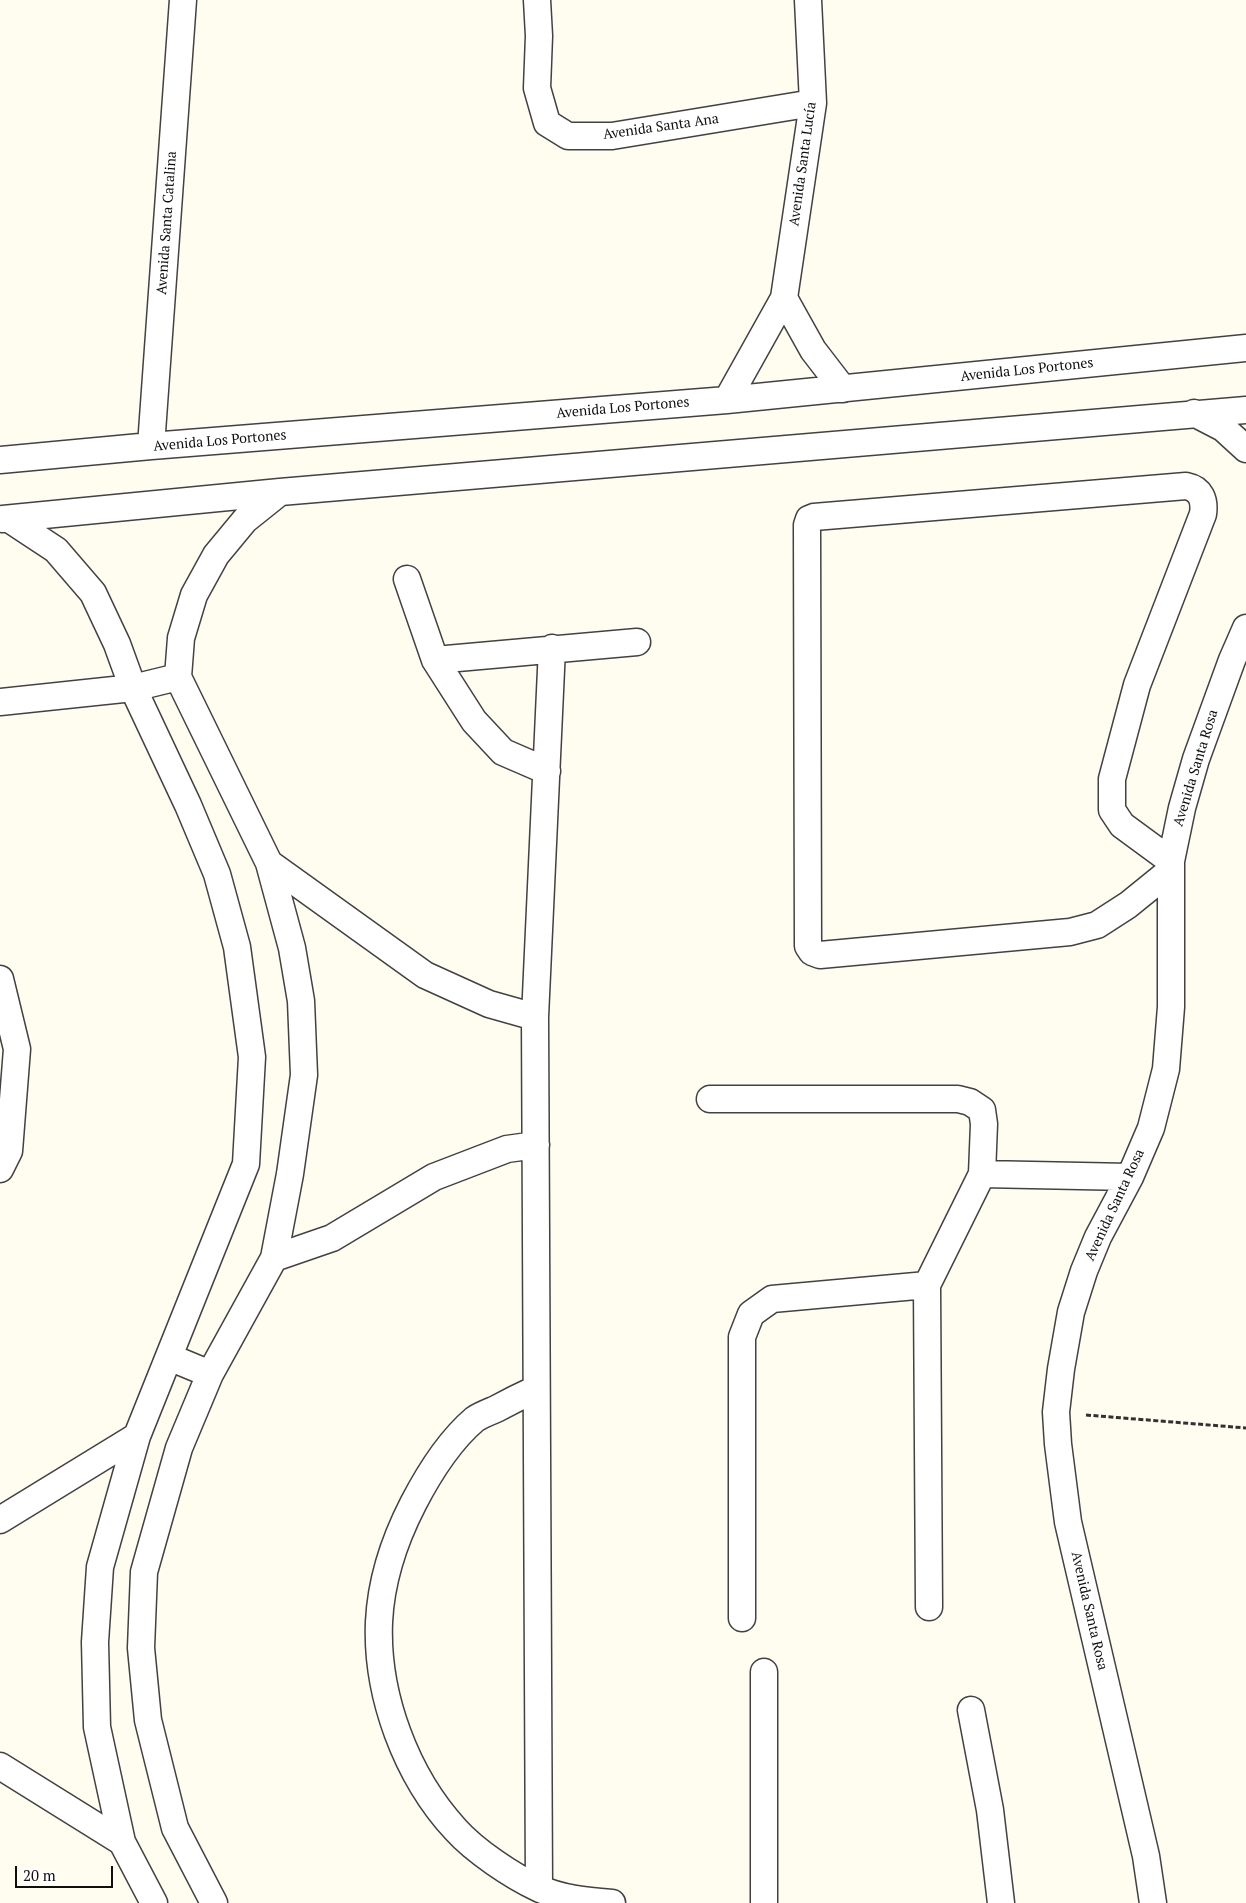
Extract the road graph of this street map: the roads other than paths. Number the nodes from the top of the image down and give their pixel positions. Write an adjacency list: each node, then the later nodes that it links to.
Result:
1 (183, 0): 11 (street, Avenida Santa Catalina)
2 (537, 0): 4 (street, Avenida Santa Ana)
3 (808, 0): 4 (street, Avenida Santa Lucía)
4 (813, 103): 5 (street, Avenida Santa Lucía)
5 (784, 298): 7 (street); 8 (street, Avenida Santa Lucía)
6 (1246, 348): 7 (street, Avenida Los Portones)
7 (843, 389): 8 (street, Avenida Los Portones)
8 (727, 400): 11 (street, Avenida Los Portones)
9 (1246, 410): 10 (street)
10 (1194, 413): 12 (street); 14 (street)
11 (151, 446): 13 (street, Avenida Los Portones)
12 (1246, 449)
13 (0, 460)
14 (280, 492): 15 (street); 21 (street)
15 (5, 519): 22 (street)
16 (407, 579): 20 (street)
17 (1246, 628): 26 (street, Avenida Santa Rosa)
18 (637, 642): 19 (street)
19 (552, 648): 20 (street); 24 (street)
20 (435, 660): 24 (street)
21 (178, 677): 22 (street); 25 (street)
22 (133, 688): 23 (street); 36 (street)
23 (0, 702)
24 (547, 771): 28 (street)
25 (269, 863): 28 (street); 34 (street)
26 (1170, 866): 26 (street); 33 (street, Avenida Santa Rosa)
27 (0, 979): 31 (street)
28 (535, 1017): 30 (street)
29 (710, 1099): 32 (street)
30 (536, 1145): 34 (street); 38 (street)
31 (0, 1169)
32 (982, 1174): 33 (street); 35 (street)
33 (1130, 1177): 53 (street, Avenida Santa Rosa)
34 (274, 1258): 37 (street)
35 (927, 1284): 41 (street); 42 (street)
36 (169, 1356): 37 (street); 39 (street)
37 (210, 1374): 49 (street)
38 (536, 1389): 47 (street); 47 (street)
39 (137, 1436): 40 (street); 46 (street)
40 (0, 1520)
41 (929, 1607)
42 (742, 1618)
43 (764, 1672): 51 (street)
44 (971, 1710): 52 (street)
45 (0, 1766): 46 (street)
46 (122, 1842): 48 (street)
47 (539, 1888): 50 (street)
48 (154, 1903)
49 (214, 1903)
50 (612, 1903)
51 (764, 1903)
52 (1001, 1903)
53 (1153, 1903)

